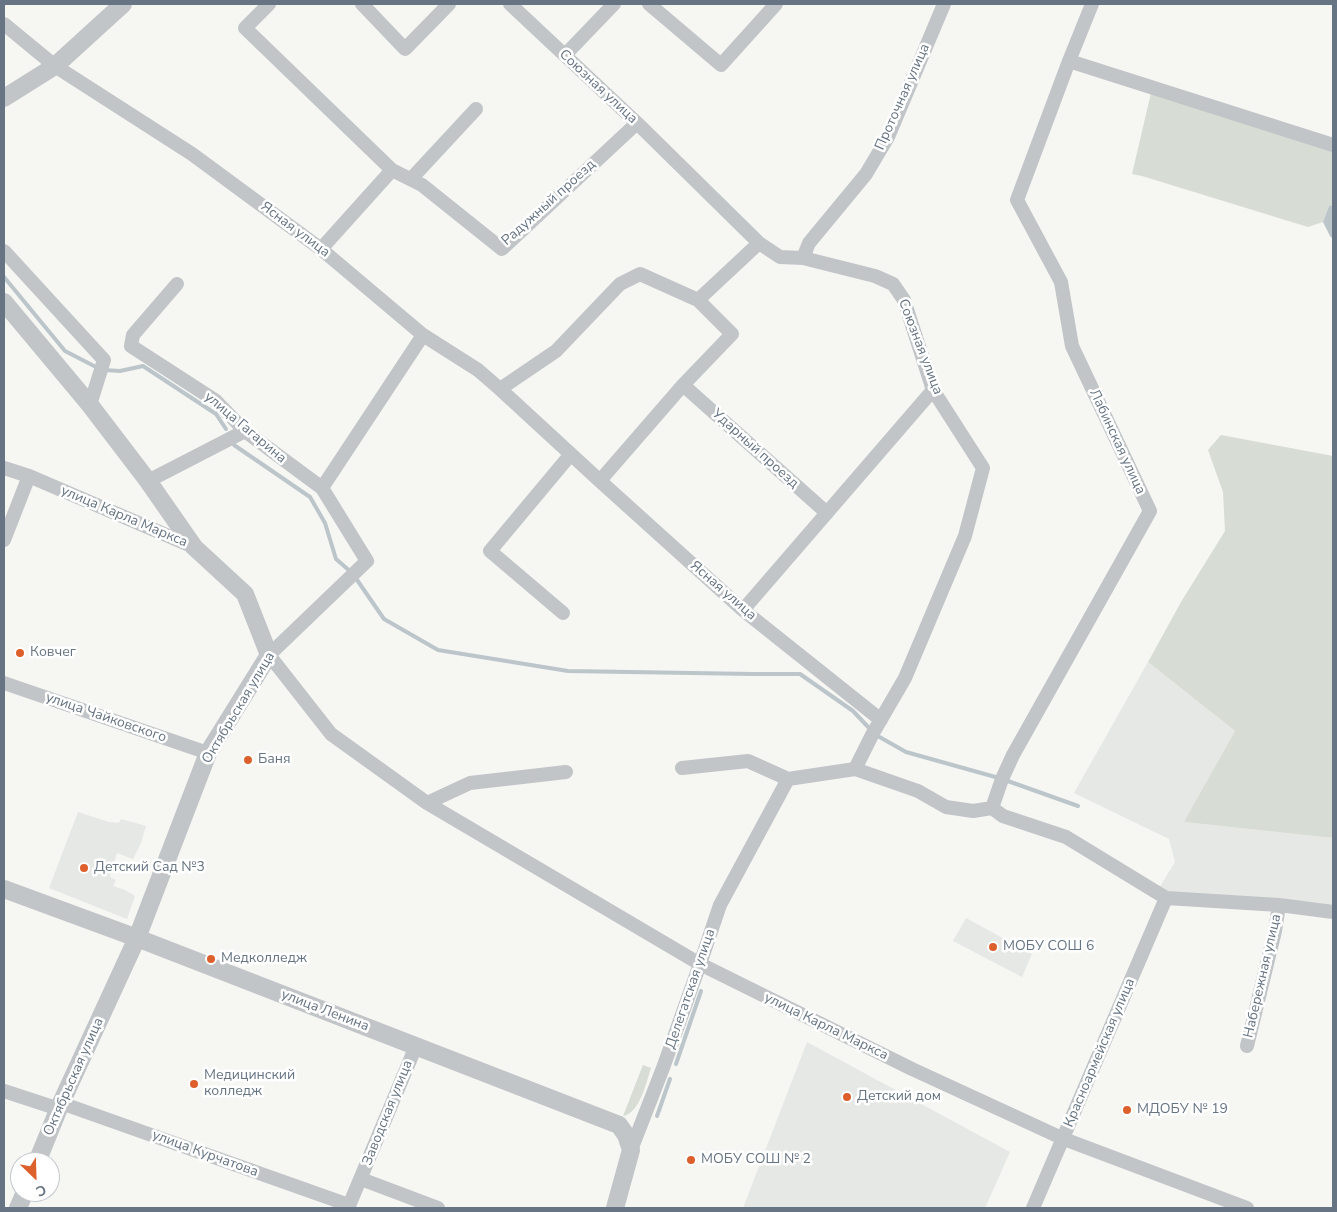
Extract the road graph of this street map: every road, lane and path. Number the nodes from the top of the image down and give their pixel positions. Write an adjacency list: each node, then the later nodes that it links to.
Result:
1 (123, 4): 14 (street)
2 (269, 4): 19 (street, Радужный проезд)
3 (362, 4): 4 (street)
4 (450, 4)
5 (510, 4): 12 (street, Союзная улица)
6 (614, 4): 12 (street)
7 (649, 4): 8 (street)
8 (776, 4)
9 (944, 4): 24 (street, Проточная улица)
10 (1092, 4): 13 (street, Лабинская улица)
11 (4, 24): 14 (street, Ясная улица)
12 (564, 55): 17 (street, Союзная улица)
13 (1069, 61): 18 (street); 54 (street, Лабинская улица)
14 (55, 66): 15 (street); 22 (street, Ясная улица)
15 (4, 98)
16 (476, 109): 20 (street)
17 (637, 123): 20 (street, Радужный проезд); 21 (street, Союзная улица)
18 (1333, 145)
19 (392, 170): 20 (street, Радужный проезд); 22 (street)
20 (411, 179)
21 (758, 243): 24 (street, Союзная улица); 26 (street)
22 (321, 249): 28 (street, Ясная улица)
23 (4, 251): 32 (street)
24 (802, 258): 31 (street, Союзная улица)
25 (177, 284): 33 (street, улица Гагарина)
26 (698, 300): 29 (street); 30 (street)
27 (4, 302): 32 (street)
28 (423, 335): 30 (street, Ясная улица); 39 (street)
29 (683, 385): 37 (street); 40 (street, Ударный проезд)
30 (500, 389): 34 (street, Ясная улица)
31 (933, 390): 40 (street); 47 (street, Союзная улица)
32 (90, 406): 38 (street)
33 (244, 431): 38 (street); 39 (street, улица Гагарина)
34 (571, 454): 43 (street, Ясная улица); 44 (street)
35 (4, 468): 36 (street, улица Карла Маркса)
36 (29, 476): 41 (street); 42 (street, улица Карла Маркса)
37 (604, 476)
38 (148, 481): 42 (street)
39 (322, 488): 45 (street, Октябрьская улица)
40 (827, 513): 43 (street)
41 (4, 540)
42 (194, 547): 45 (street, улица Карла Маркса)
43 (743, 610): 47 (street, Ясная улица)
44 (563, 613)
45 (268, 655): 48 (street, Октябрьская улица); 53 (street, улица Карла Маркса)
46 (4, 683): 48 (street, улица Чайковского)
47 (881, 720): 50 (street, Союзная улица)
48 (208, 754): 59 (street, Октябрьская улица)
49 (682, 768): 52 (street)
50 (855, 769): 52 (street); 54 (street)
51 (566, 772): 53 (street)
52 (788, 779): 60 (street, Делегатская улица)
53 (427, 803): 60 (street, улица Карла Маркса)
54 (992, 808): 56 (street, Набережная улица)
55 (4, 889): 59 (street, улица Ленина)
56 (1166, 898): 57 (street, Набережная улица); 65 (street, Красноармейская улица)
57 (1279, 905): 58 (street, Набережная улица); 62 (street, Набережная улица)
58 (1333, 912)
59 (137, 938): 61 (street, улица Ленина); 64 (street, Октябрьская улица)
60 (700, 964): 65 (street, улица Карла Маркса); 66 (street, Делегатская улица)
61 (416, 1046): 66 (street, улица Ленина); 68 (street, Заводская улица)
62 (1247, 1046)
63 (4, 1091): 64 (street, улица Курчатова)
64 (60, 1106): 67 (street, Октябрьская улица); 69 (street, улица Курчатова)
65 (1064, 1139): 72 (street, Красноармейская улица); 73 (street, улица Карла Маркса)
66 (631, 1150): 71 (street, Делегатская улица)
67 (41, 1152)
68 (361, 1179): 69 (street, Заводская улица); 70 (street, Заводская улица)
69 (349, 1207)
70 (438, 1208)
71 (615, 1208)
72 (1033, 1208)
73 (1247, 1208)

